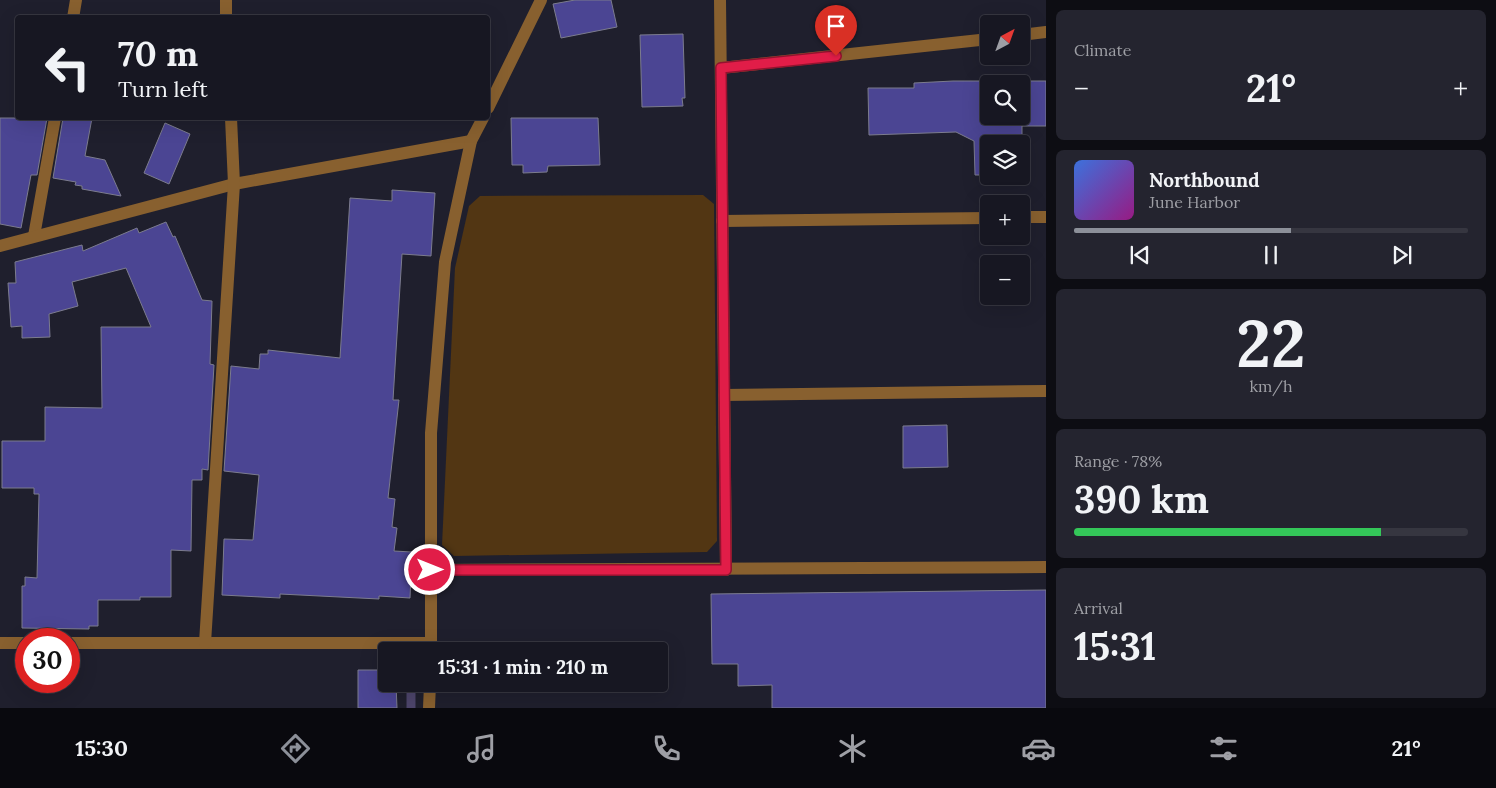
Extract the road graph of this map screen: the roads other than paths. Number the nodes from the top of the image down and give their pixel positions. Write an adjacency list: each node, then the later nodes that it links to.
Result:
1 (76, 0): 5 (street)
2 (226, 0): 6 (street)
3 (541, 0): 11 (street)
4 (720, 0): 10 (street)
5 (74, 15)
6 (226, 15)
7 (1046, 32): 8 (street)
8 (1030, 34)
9 (980, 40): 10 (street)
10 (721, 68): 20 (street)
11 (490, 104)
12 (55, 120): 21 (street)
13 (231, 120): 16 (street)
14 (481, 120): 15 (street)
15 (471, 141): 16 (street); 26 (street)
16 (234, 184): 21 (street); 32 (street)
17 (1030, 217): 18 (street)
18 (1046, 217)
19 (980, 218): 20 (street)
20 (722, 221): 24 (street)
21 (34, 236): 22 (street)
22 (0, 246)
23 (1046, 391): 24 (street)
24 (724, 395): 27 (street)
25 (1046, 567): 27 (street)
26 (430, 570): 27 (street); 28 (street)
27 (726, 570)
28 (431, 642)
29 (0, 643): 30 (street)
30 (15, 643)
31 (80, 643): 32 (street)
32 (205, 643): 33 (street)
33 (378, 646)
34 (430, 692): 35 (street)
35 (429, 708)

